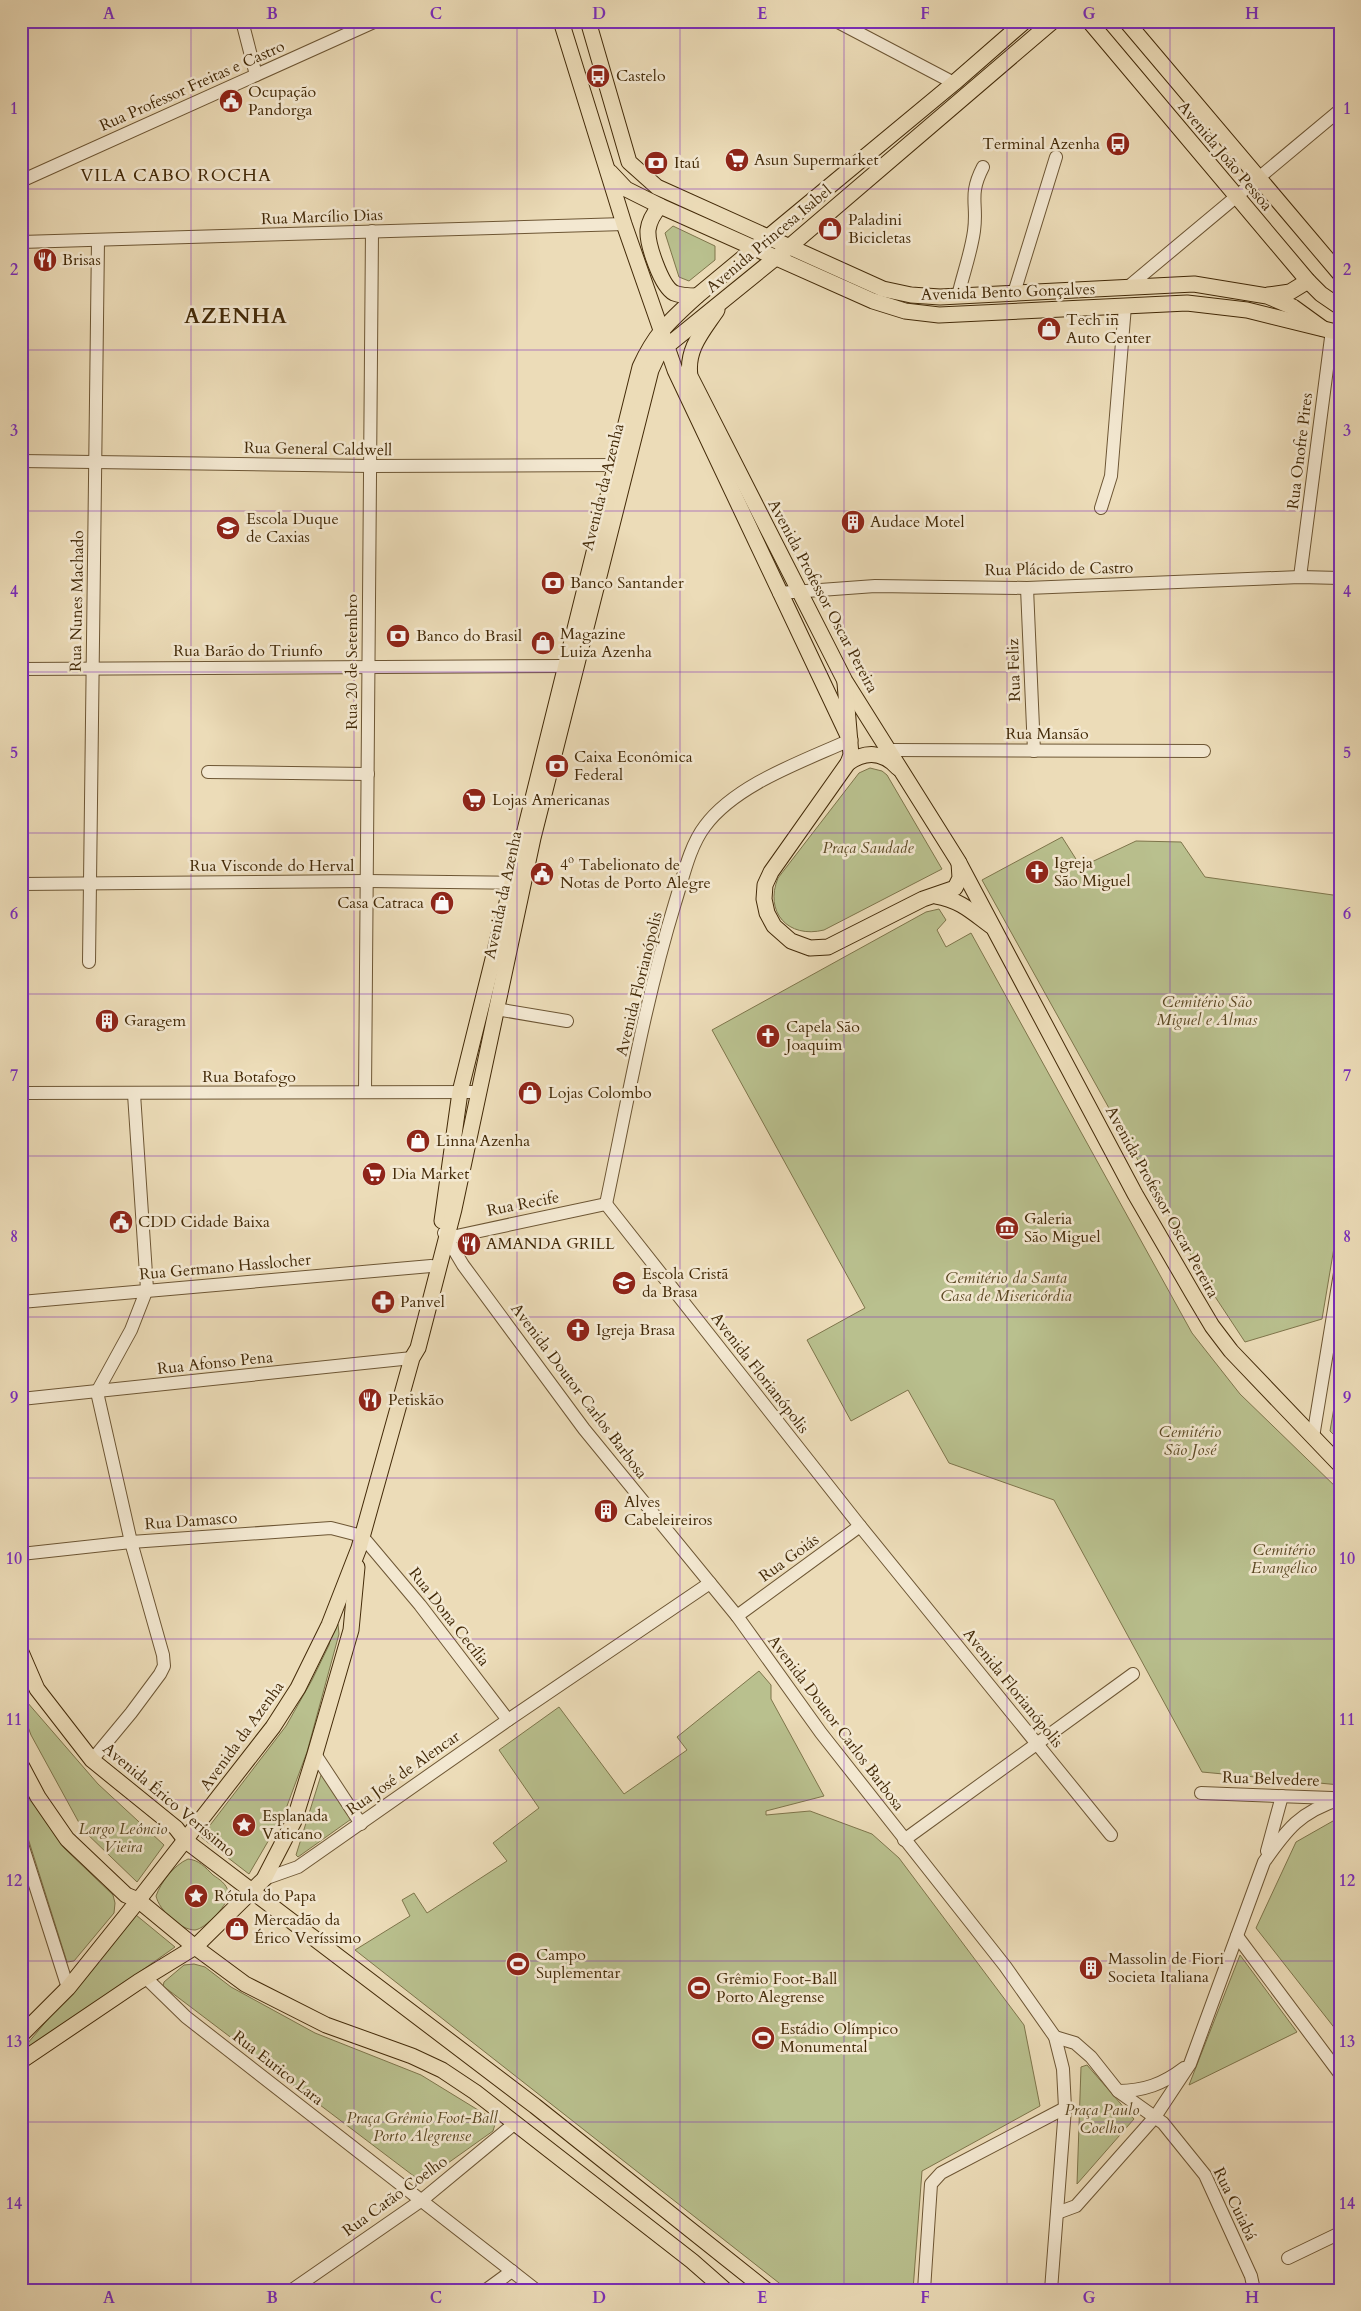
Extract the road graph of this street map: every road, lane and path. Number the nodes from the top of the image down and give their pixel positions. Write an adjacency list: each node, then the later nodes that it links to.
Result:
1 (242, 21): 10 (street)
2 (376, 21): 10 (street, Rua Professor Freitas e Castro)
3 (561, 21): 15 (main road)
4 (588, 21): 22 (main road, Avenida Bento Gonçalves)
5 (836, 21): 11 (street)
6 (1025, 21): 11 (main road, Avenida Princesa Isabel)
7 (1053, 21): 25 (main road, Avenida Princesa Isabel)
8 (1089, 21): 18 (main road, Avenida João Pessoa)
9 (1126, 21): 16 (main road, Avenida João Pessoa)
10 (256, 74): 17 (street, Rua Professor Freitas e Castro)
11 (954, 84): 22 (main road, Avenida Princesa Isabel)
12 (1340, 110): 16 (street)
13 (1056, 156): 31 (street)
14 (983, 167): 33 (street)
15 (607, 170): 19 (main road, Avenida Bento Gonçalves); 20 (main road)
16 (1258, 177): 18 (street); 28 (main road, Avenida João Pessoa)
17 (21, 181)
18 (1235, 196): 29 (main road, Avenida João Pessoa); 30 (street)
19 (660, 206): 26 (main road, Avenida Bento Gonçalves); 32 (main road)
20 (624, 224): 21 (street, Rua Marcílio Dias); 38 (main road)
21 (372, 231): 23 (street, Rua Marcílio Dias); 44 (street, Rua 20 de Setembro)
22 (769, 237): 25 (main road, Avenida Bento Gonçalves); 26 (main road, Avenida Princesa Isabel)
23 (98, 240): 24 (street, Rua Marcílio Dias); 42 (street, Rua Nunes Machado)
24 (21, 242)
25 (789, 247): 27 (main road, Avenida Princesa Isabel); 33 (main road, Avenida Bento Gonçalves)
26 (755, 249): 27 (main road, Avenida Bento Gonçalves); 32 (main road, Avenida Princesa Isabel)
27 (775, 258): 35 (main road, Avenida Princesa Isabel); 36 (main road, Avenida Bento Gonçalves)
28 (1340, 274)
29 (1308, 281): 34 (main road); 37 (main road, Avenida João Pessoa)
30 (1128, 287): 31 (main road, Avenida Bento Gonçalves); 34 (main road, Avenida Bento Gonçalves)
31 (1014, 293): 33 (main road, Avenida Bento Gonçalves)
32 (697, 296): 38 (main road, Avenida Princesa Isabel)
33 (958, 296)
34 (1267, 296): 39 (main road, Avenida Bento Gonçalves)
35 (724, 298): 40 (main road, Avenida Princesa Isabel); 49 (main road, Avenida Professor Oscar Pereira)
36 (1125, 306): 39 (main road, Avenida Bento Gonçalves); 45 (street)
37 (1340, 307)
38 (661, 329): 40 (main road); 43 (main road, Avenida da Azenha)
39 (1331, 330): 46 (street, Rua Onofre Pires)
40 (667, 346): 50 (main road, Avenida Professor Oscar Pereira); 66 (main road, Avenida da Azenha)
41 (21, 461): 42 (street, Rua General Caldwell)
42 (95, 462): 44 (street, Rua General Caldwell); 53 (street, Rua Nunes Machado)
43 (615, 465): 44 (street, Rua General Caldwell); 51 (main road, Avenida da Azenha)
44 (370, 466): 52 (street, Rua 20 de Setembro)
45 (1102, 508)
46 (1300, 577): 47 (street, Rua Plácido de Castro); 48 (street, Rua Plácido de Castro)
47 (1340, 578)
48 (1027, 588): 49 (street, Rua Plácido de Castro); 58 (street, Rua Feliz)
49 (799, 592): 50 (street, Rua Plácido de Castro); 55 (main road, Avenida Professor Oscar Pereira)
50 (779, 593): 56 (main road, Avenida Professor Oscar Pereira)
51 (565, 666): 52 (street, Rua Barão do Triunfo); 66 (main road, Avenida da Azenha)
52 (368, 667): 53 (street, Rua Barão do Triunfo); 62 (street, Rua 20 de Setembro)
53 (92, 668): 54 (street, Rua Barão do Triunfo); 68 (street, Rua Nunes Machado)
54 (21, 669)
55 (845, 681): 56 (main road); 57 (main road, Avenida Professor Oscar Pereira)
56 (850, 740): 60 (main road); 79 (street, Avenida Florianópolis)
57 (890, 750): 58 (street, Rua Mansão); 63 (main road, Avenida Professor Oscar Pereira)
58 (1034, 751): 59 (street, Rua Mansão)
59 (1204, 751)
60 (848, 763): 63 (main road); 69 (main road)
61 (208, 772): 62 (street)
62 (368, 774): 65 (street, Rua 20 de Setembro)
63 (907, 778): 64 (main road, Avenida Professor Oscar Pereira)
64 (958, 861): 69 (main road); 70 (main road, Avenida Professor Oscar Pereira)
65 (367, 881): 66 (street, Rua Visconde do Herval); 68 (street, Rua Visconde do Herval); 74 (street, Rua 20 de Setembro)
66 (518, 883): 72 (main road, Avenida da Azenha); 75 (main road, Avenida da Azenha)
67 (21, 884): 68 (street, Rua Visconde do Herval)
68 (90, 884): 71 (street, Rua Nunes Machado)
69 (936, 896): 70 (main road, Avenida Professor Oscar Pereira)
70 (994, 928): 89 (main road, Avenida Professor Oscar Pereira)
71 (89, 962)
72 (496, 1009): 73 (street); 76 (main road, Avenida da Azenha)
73 (567, 1022)
74 (365, 1092): 75 (street, Rua Botafogo); 78 (street, Rua Botafogo)
75 (460, 1092): 76 (street, Rua Botafogo); 80 (main road, Avenida da Azenha)
76 (478, 1092): 81 (main road, Avenida da Azenha)
77 (21, 1093): 78 (street, Rua Botafogo)
78 (134, 1094): 84 (street)
79 (606, 1204): 81 (street, Rua Recife); 91 (street, Avenida Florianópolis)
80 (442, 1223): 81 (street, Avenida Doutor Carlos Barbosa); 82 (main road, Avenida da Azenha)
81 (447, 1238): 86 (main road, Avenida da Azenha); 95 (street, Avenida Doutor Carlos Barbosa)
82 (431, 1266): 84 (street, Rua Germano Hasslocher); 86 (main road, Avenida da Azenha)
83 (1340, 1273): 89 (street)
84 (147, 1289): 85 (street, Rua Germano Hasslocher); 87 (street)
85 (21, 1302)
86 (412, 1358): 87 (street, Rua Afonso Pena); 93 (main road, Avenida da Azenha)
87 (97, 1392): 88 (street, Rua Afonso Pena); 92 (street)
88 (21, 1399)
89 (1313, 1438): 90 (main road, Avenida Professor Oscar Pereira)
90 (1340, 1465)
91 (860, 1526): 96 (street, Rua Goiás); 100 (street, Avenida Florianópolis)
92 (131, 1542): 93 (street, Rua Damasco); 94 (street, Rua Damasco); 102 (street)
93 (360, 1542): 99 (street, Rua Dona Cecília); 101 (main road, Avenida da Azenha); 109 (main road, Avenida da Azenha)
94 (21, 1554)
95 (710, 1583): 96 (street, Avenida Doutor Carlos Barbosa); 99 (street, Rua José de Alencar)
96 (737, 1616): 110 (street, Avenida Doutor Carlos Barbosa)
97 (21, 1652): 102 (main road, Avenida Érico Veríssimo)
98 (1134, 1674): 100 (street)
99 (508, 1720): 107 (street, Rua José de Alencar)
100 (1037, 1743): 108 (street, Avenida Florianópolis); 110 (street)
101 (315, 1754): 107 (street); 114 (main road, Avenida da Azenha)
102 (92, 1760): 109 (main road, Avenida Érico Veríssimo)
103 (21, 1765): 116 (main road)
104 (1201, 1793): 105 (street, Rua Belvedere)
105 (1282, 1796): 106 (street, Rua Belvedere); 112 (street)
106 (1340, 1799): 112 (street)
107 (361, 1824): 114 (street, Rua José de Alencar)
108 (1111, 1835)
109 (186, 1840): 115 (main road, Avenida Érico Veríssimo); 116 (main road, Avenida da Azenha)
110 (904, 1840): 122 (street, Avenida Doutor Carlos Barbosa)
111 (21, 1841): 113 (street)
112 (1264, 1862): 117 (street)
113 (27, 1878): 120 (street)
114 (264, 1879): 115 (main road)
115 (253, 1892): 118 (main road); 139 (main road, Avenida Érico Veríssimo)
116 (138, 1900): 118 (main road); 120 (main road)
117 (1236, 1936): 124 (street); 125 (street)
118 (195, 1947): 119 (main road); 129 (main road)
119 (146, 1978): 123 (main road); 130 (street, Rua Eurico Lara)
120 (68, 1988): 121 (main road)
121 (21, 2035)
122 (1055, 2037): 126 (street); 127 (street, Avenida Doutor Carlos Barbosa)
123 (21, 2061)
124 (1190, 2064): 126 (street); 128 (street)
125 (1340, 2074)
126 (1118, 2091): 128 (street)
127 (1064, 2108): 131 (street, Avenida Doutor Carlos Barbosa); 140 (street)
128 (1155, 2117): 131 (street); 142 (street, Rua Cuiabá)
129 (514, 2124): 130 (street, Rua Catão Coelho); 138 (main road)
130 (422, 2200): 134 (street, Rua Eurico Lara); 135 (street, Rua Catão Coelho)
131 (1057, 2213): 141 (street, Avenida Doutor Carlos Barbosa)
132 (1340, 2233): 133 (street)
133 (1288, 2258)
134 (512, 2271): 136 (street); 137 (street, Rua Eurico Lara)
135 (292, 2290)
136 (486, 2290)
137 (536, 2290)
138 (725, 2290)
139 (766, 2290)
140 (924, 2290)
141 (1051, 2290)
142 (1254, 2290)

